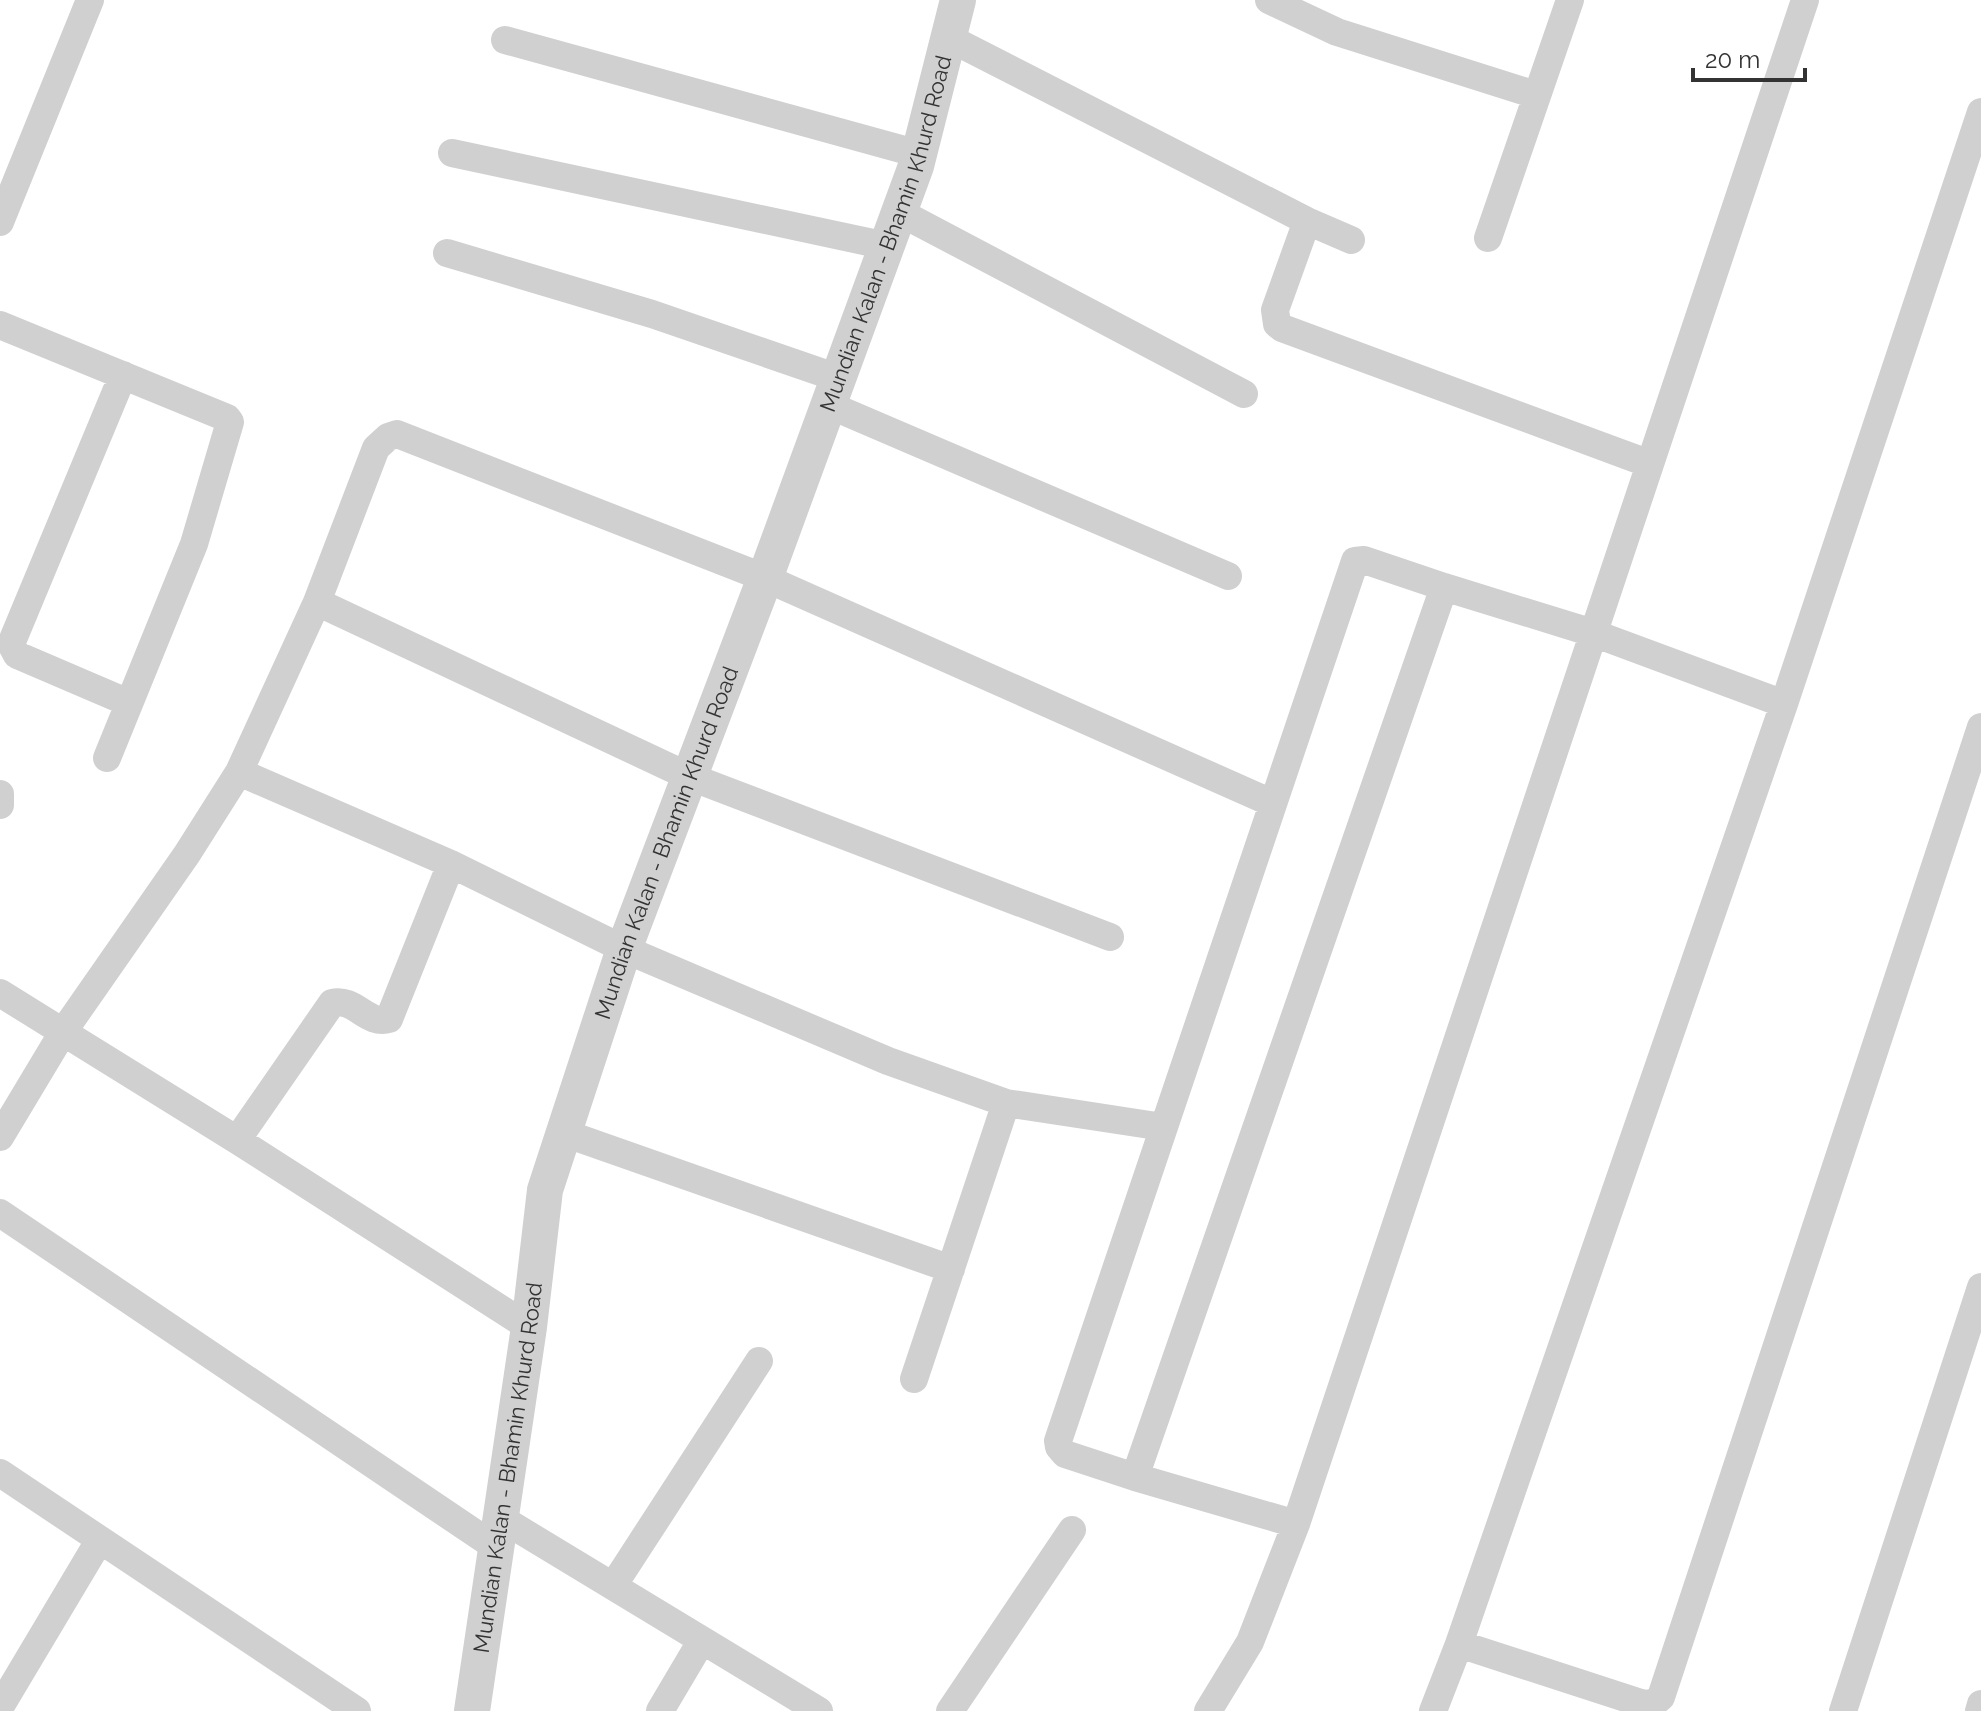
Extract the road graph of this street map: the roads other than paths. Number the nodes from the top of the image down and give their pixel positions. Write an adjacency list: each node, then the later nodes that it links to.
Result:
1 (90, 0): 14 (street)
2 (958, 0): 6 (street, Mundian Kalan - Bhamin Khurd Road)
3 (1269, 0): 8 (street)
4 (1570, 0): 8 (street)
5 (1805, 0): 23 (street)
6 (949, 38): 11 (street, Mundian Kalan - Bhamin Khurd Road); 13 (street)
7 (505, 40): 11 (street)
8 (1536, 95): 15 (street)
9 (1981, 112): 30 (street)
10 (452, 153): 17 (street)
11 (919, 154): 12 (street, Mundian Kalan - Bhamin Khurd Road)
12 (899, 212): 17 (street, Mundian Kalan - Bhamin Khurd Road); 22 (street)
13 (1307, 221): 16 (street); 23 (street)
14 (0, 222)
15 (1488, 238)
16 (1351, 240)
17 (887, 246): 21 (street, Mundian Kalan - Bhamin Khurd Road)
18 (447, 253): 21 (street)
19 (0, 325): 20 (street)
20 (123, 375): 29 (street); 29 (street)
21 (833, 392): 24 (street); 25 (street, Mundian Kalan - Bhamin Khurd Road)
22 (1244, 394)
23 (1650, 464): 28 (street)
24 (1228, 576)
25 (765, 578): 27 (street); 34 (street, Mundian Kalan - Bhamin Khurd Road); 36 (street)
26 (1444, 587): 28 (street); 36 (street); 55 (street)
27 (317, 602): 33 (street); 34 (street)
28 (1593, 633): 30 (street); 56 (street)
29 (129, 703): 32 (street)
30 (1784, 704): 62 (street)
31 (1981, 727): 62 (street)
32 (107, 758)
33 (239, 772): 38 (street); 42 (street)
34 (688, 776): 39 (street); 40 (street, Mundian Kalan - Bhamin Khurd Road)
35 (0, 794): 37 (street)
36 (1272, 803): 44 (street)
37 (0, 805)
38 (451, 864): 40 (street); 47 (street)
39 (1110, 937)
40 (624, 949): 43 (street); 45 (street, Mundian Kalan - Bhamin Khurd Road)
41 (0, 993): 42 (street)
42 (63, 1032): 46 (street); 47 (street)
43 (1006, 1103): 44 (street); 49 (street)
44 (1163, 1127): 55 (street)
45 (564, 1133): 49 (street); 51 (street, Mundian Kalan - Bhamin Khurd Road)
46 (0, 1137)
47 (237, 1140): 51 (street)
48 (0, 1213): 58 (street)
49 (951, 1269): 53 (street)
50 (1981, 1287): 72 (street)
51 (529, 1327): 58 (street, Mundian Kalan - Bhamin Khurd Road)
52 (759, 1361): 60 (street)
53 (914, 1379)
54 (0, 1473): 59 (street)
55 (1135, 1477): 56 (street)
56 (1296, 1524): 70 (street)
57 (1072, 1530): 69 (street)
58 (499, 1533): 60 (street); 66 (street, Mundian Kalan - Bhamin Khurd Road)
59 (99, 1541): 63 (street); 65 (street)
60 (613, 1586): 61 (street)
61 (702, 1640): 67 (street); 68 (street)
62 (1459, 1644): 71 (street)
63 (9, 1702)
64 (1981, 1704): 73 (street)
65 (357, 1711)
66 (472, 1711)
67 (660, 1711)
68 (819, 1711)
69 (950, 1711)
70 (1208, 1711)
71 (1433, 1711)
72 (1843, 1711)
73 (1979, 1711)

